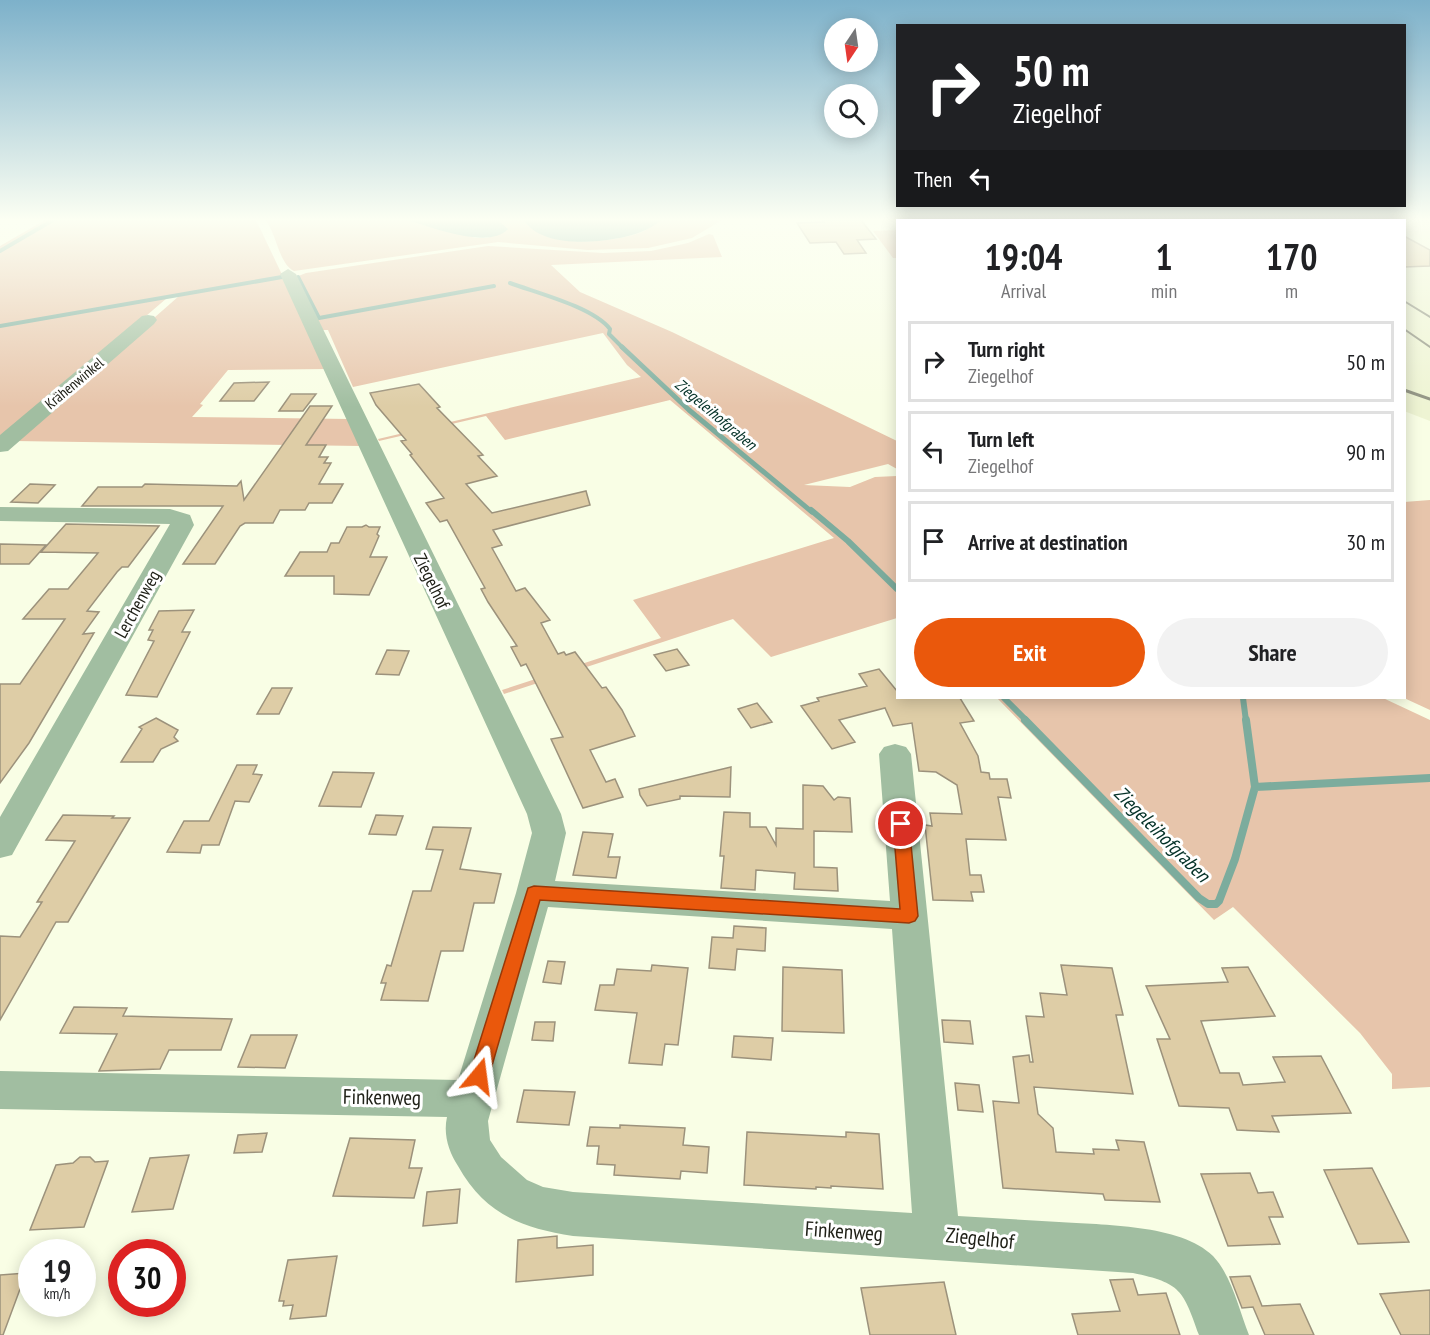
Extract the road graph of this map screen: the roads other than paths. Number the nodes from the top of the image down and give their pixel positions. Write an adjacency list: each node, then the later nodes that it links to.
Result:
1 (292, 282): 7 (street, Ziegelhof)
2 (148, 320): 3 (street, Krähenwinkel)
3 (0, 446)
4 (0, 514): 6 (street, Lerchenweg)
5 (895, 754): 8 (street, Ziegelhof)
6 (0, 846)
7 (534, 893): 8 (street); 10 (street, Ziegelhof)
8 (909, 916): 11 (street, Ziegelhof)
9 (0, 1090): 10 (street, Finkenweg)
10 (472, 1099): 11 (street, Finkenweg)
11 (937, 1237): 12 (street, Ziegelhof)
12 (1224, 1335)

